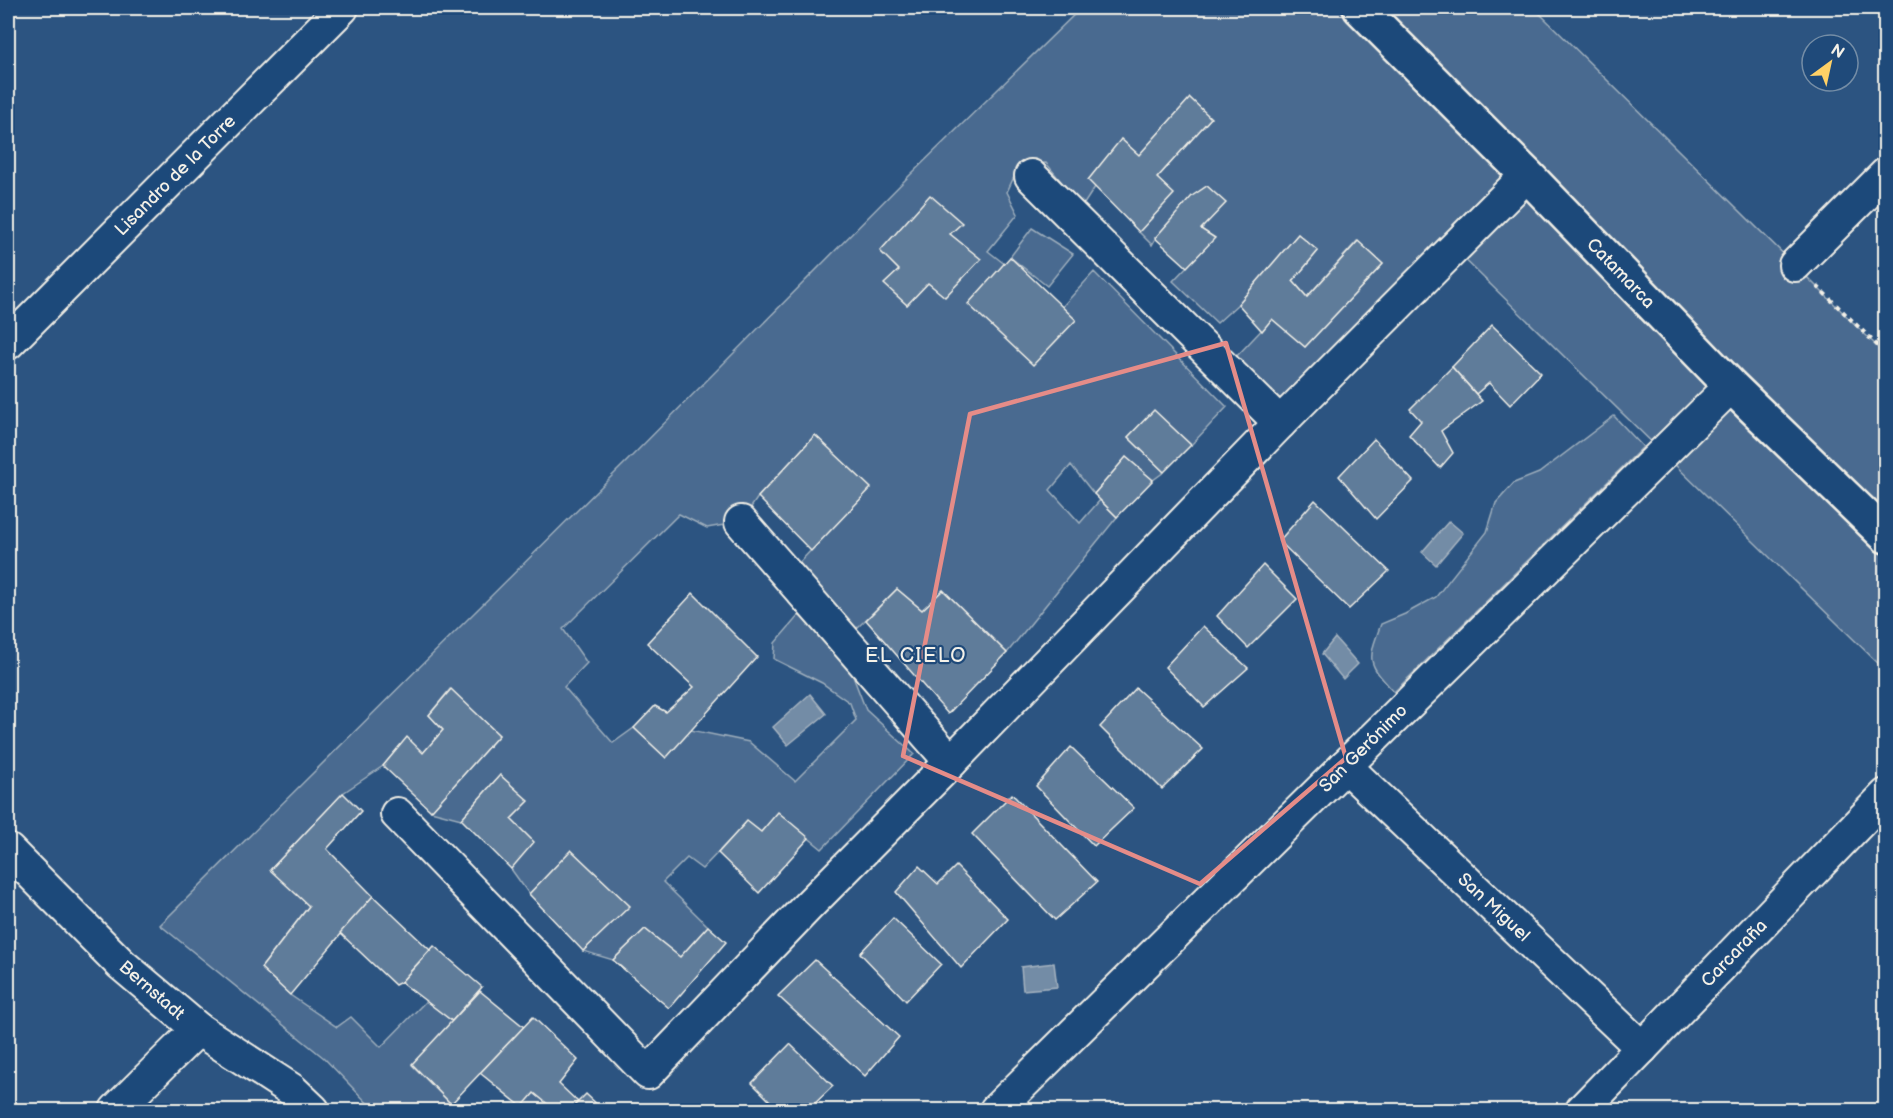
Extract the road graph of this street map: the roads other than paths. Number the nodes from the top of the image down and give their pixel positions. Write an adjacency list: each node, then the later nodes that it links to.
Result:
1 (342, 8): 7 (street, Lisandro de la Torre)
2 (1360, 8): 5 (main road, Catamarca)
3 (1886, 174): 6 (street)
4 (1031, 176): 9 (street)
5 (1527, 176): 8 (main road, Catamarca); 9 (street)
6 (1795, 265)
7 (8, 343)
8 (1731, 386): 11 (main road, Catamarca); 13 (street, San Gerónimo)
9 (1280, 423): 12 (street)
10 (741, 522): 12 (street)
11 (1886, 536)
12 (951, 762): 15 (street)
13 (1345, 766): 18 (street, San Miguel); 21 (street, San Gerónimo)
14 (1886, 795): 18 (street, Carcaraña)
15 (397, 814)
16 (8, 850): 17 (street, Bernstadt)
17 (198, 1029): 19 (street); 20 (street, Bernstadt)
18 (1642, 1048): 22 (street, Carcaraña)
19 (116, 1110)
20 (313, 1110)
21 (996, 1110)
22 (1582, 1110)

